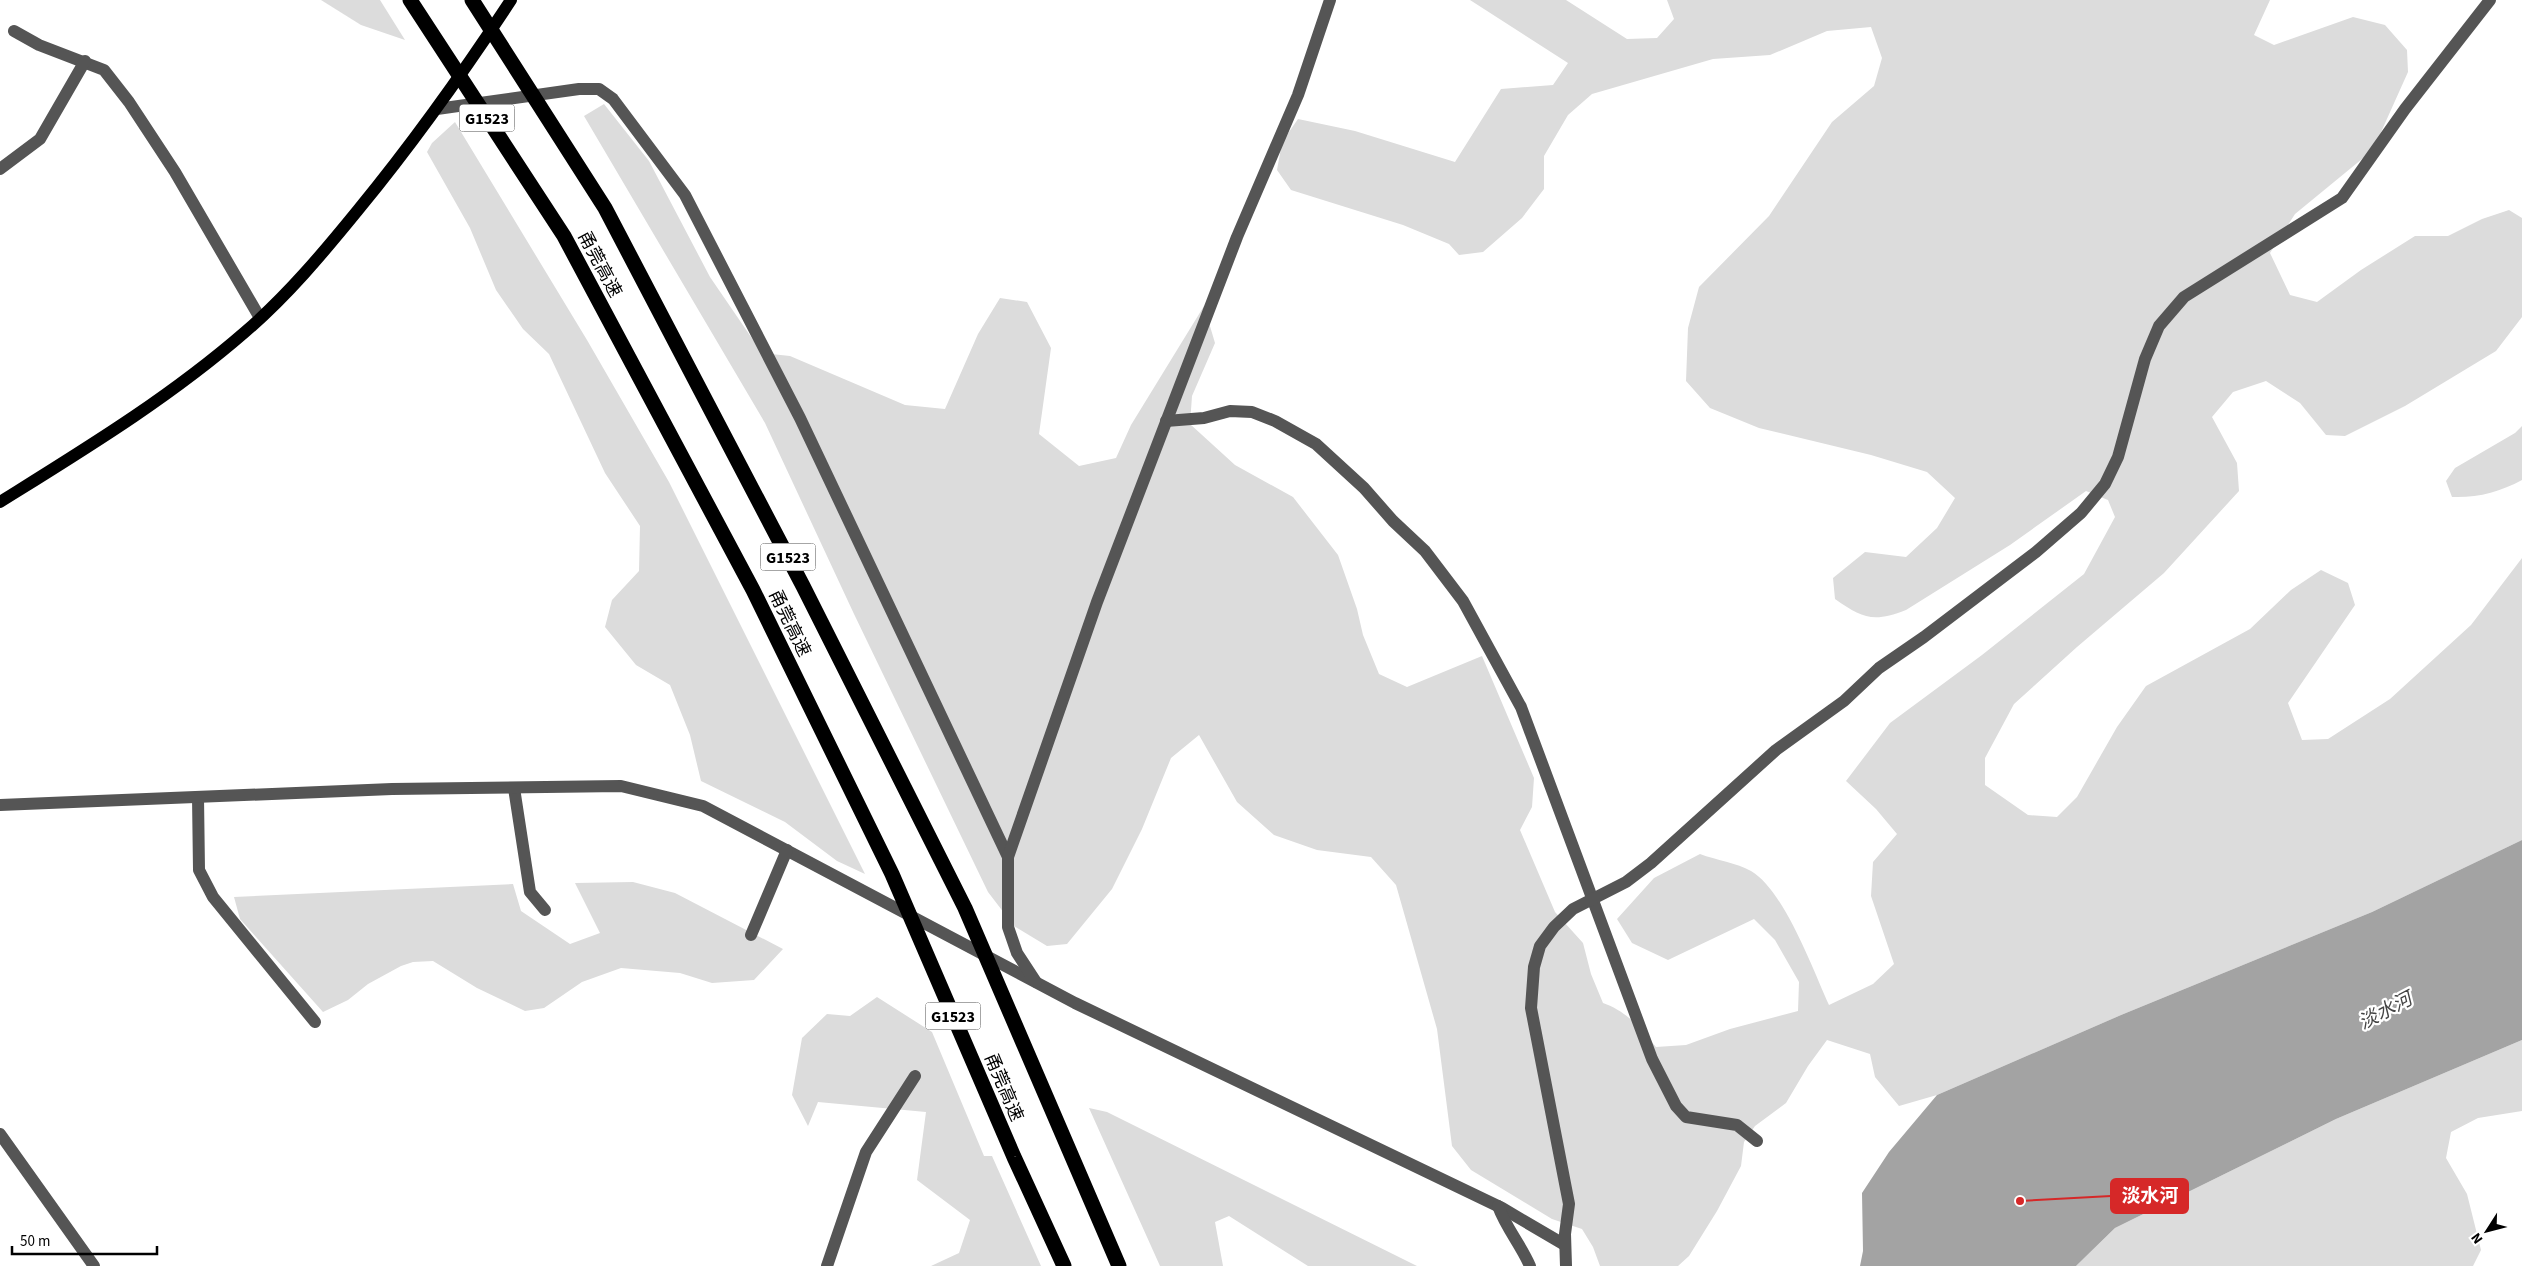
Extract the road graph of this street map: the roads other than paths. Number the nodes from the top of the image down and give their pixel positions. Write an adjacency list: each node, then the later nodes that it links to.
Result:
1 (410, 0): 30 (highway, 甬莞高速 / G1523)
2 (472, 0): 31 (highway, 甬莞高速 / G1523)
3 (511, 0): 8 (main road)
4 (1330, 0): 11 (street)
5 (2490, 0): 18 (street)
6 (14, 31): 7 (street)
7 (84, 61): 9 (street); 10 (street)
8 (437, 109): 10 (main road); 17 (street)
9 (0, 169)
10 (260, 318): 12 (main road)
11 (1166, 421): 17 (street); 18 (street)
12 (0, 502)
13 (514, 788): 14 (street); 16 (street); 19 (street)
14 (198, 797): 15 (street); 22 (street)
15 (0, 805)
16 (787, 850): 20 (street); 21 (street)
17 (1008, 857): 21 (street)
18 (1591, 900): 25 (street); 27 (street)
19 (546, 910)
20 (751, 935)
21 (1036, 982): 26 (street)
22 (315, 1022)
23 (915, 1076): 29 (street)
24 (0, 1134): 28 (street)
25 (1757, 1141)
26 (1498, 1206): 27 (street); 32 (street)
27 (1565, 1245): 33 (street)
28 (94, 1266)
29 (827, 1266)
30 (1064, 1266)
31 (1119, 1266)
32 (1530, 1266)
33 (1566, 1266)

